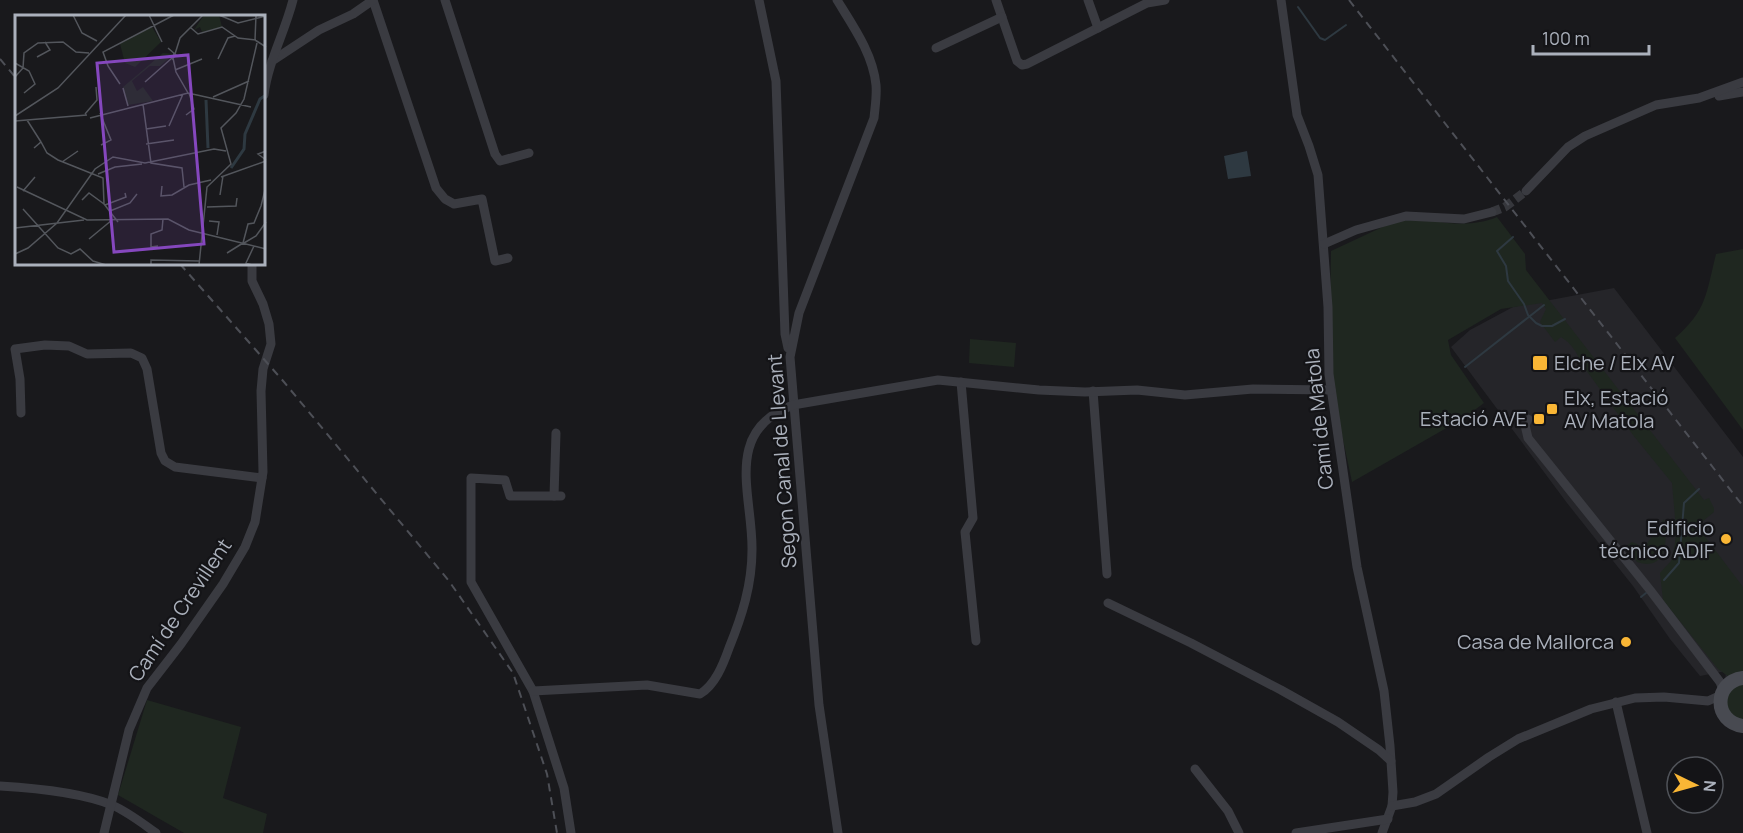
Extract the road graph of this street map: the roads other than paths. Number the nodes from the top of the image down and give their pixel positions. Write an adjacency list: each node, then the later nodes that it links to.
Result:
1 (373, 0): 14 (street); 23 (street)
2 (445, 0): 19 (street)
3 (759, 0): 25 (street)
4 (837, 0): 25 (street, Segon Canal de Llevant)
5 (996, 0): 11 (street)
6 (1088, 0): 12 (street)
7 (1165, 0): 9 (street)
8 (1281, 0): 22 (street, Camí de Matola)
9 (1146, 1): 12 (street)
10 (291, 2): 14 (street)
11 (1002, 17): 12 (street); 13 (street)
12 (1098, 28)
13 (936, 48)
14 (272, 62): 15 (street)
15 (266, 81)
16 (1743, 82): 18 (street)
17 (1743, 92): 18 (street)
18 (1699, 98): 20 (street)
19 (529, 153)
20 (1526, 191)
21 (1492, 212): 22 (street)
22 (1324, 244): 27 (street, Camí de Matola)
23 (508, 258)
24 (252, 266): 33 (street, Camí de Crevillent)
25 (790, 353): 29 (street, Segon Canal de Llevant)
26 (961, 381): 28 (street); 29 (street); 36 (street)
27 (1331, 390): 28 (street); 43 (street, Camí de Matola)
28 (1093, 391): 34 (street)
29 (793, 405): 38 (street); 52 (street, Segon Canal de Llevant)
30 (21, 413): 33 (street)
31 (1528, 419): 37 (street)
32 (556, 433): 38 (street)
33 (262, 478): 46 (street, Camí de Crevillent)
34 (1107, 574)
35 (1108, 603): 43 (street)
36 (976, 641)
37 (1730, 686): 39 (street); 41 (main road)
38 (533, 691): 51 (street)
39 (1698, 700): 40 (street); 41 (street)
40 (1616, 702): 47 (street); 56 (street)
41 (1723, 714): 42 (main road)
42 (1743, 726)
43 (1391, 761): 47 (street, Camí de Matola)
44 (1195, 769): 53 (street)
45 (0, 786): 46 (street)
46 (111, 804): 49 (street, Camí de Crevillent); 50 (street)
47 (1392, 806): 48 (street, Camí de Matola)
48 (1388, 819): 54 (street); 55 (street, Camí de Matola)
49 (104, 833)
50 (156, 833)
51 (571, 833)
52 (838, 833)
53 (1239, 833)
54 (1296, 833)
55 (1382, 833)
56 (1647, 833)

